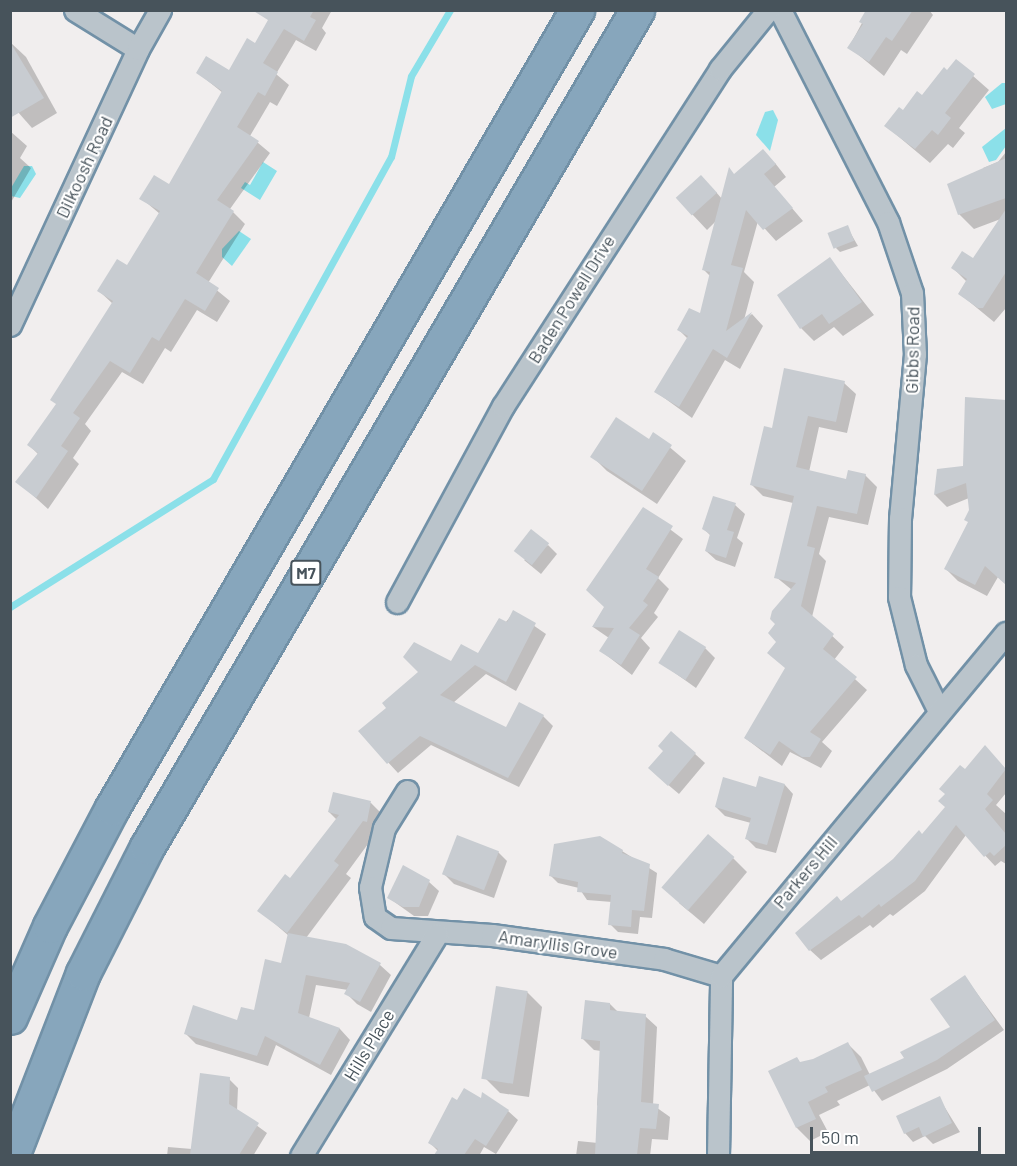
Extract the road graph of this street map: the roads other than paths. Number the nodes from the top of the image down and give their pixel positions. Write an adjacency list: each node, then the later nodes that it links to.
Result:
1 (75, 10): 7 (street)
2 (160, 10): 7 (street, Dilkoosh Road)
3 (577, 10): 15 (highway)
4 (637, 10): 16 (highway, M7)
5 (768, 10): 9 (street, Baden Powell Drive)
6 (780, 10): 11 (street, Gibbs Road)
7 (138, 50): 8 (street, Dilkoosh Road)
8 (10, 325)
9 (397, 602)
10 (1006, 633): 11 (street, Parkers Hill)
11 (939, 711): 14 (street, Parkers Hill)
12 (407, 791): 13 (street, Amaryllis Grove)
13 (437, 934): 14 (street, Amaryllis Grove); 17 (street, Hills Place)
14 (721, 976): 18 (street)
15 (10, 1017)
16 (12, 1155)
17 (301, 1155)
18 (718, 1155)

